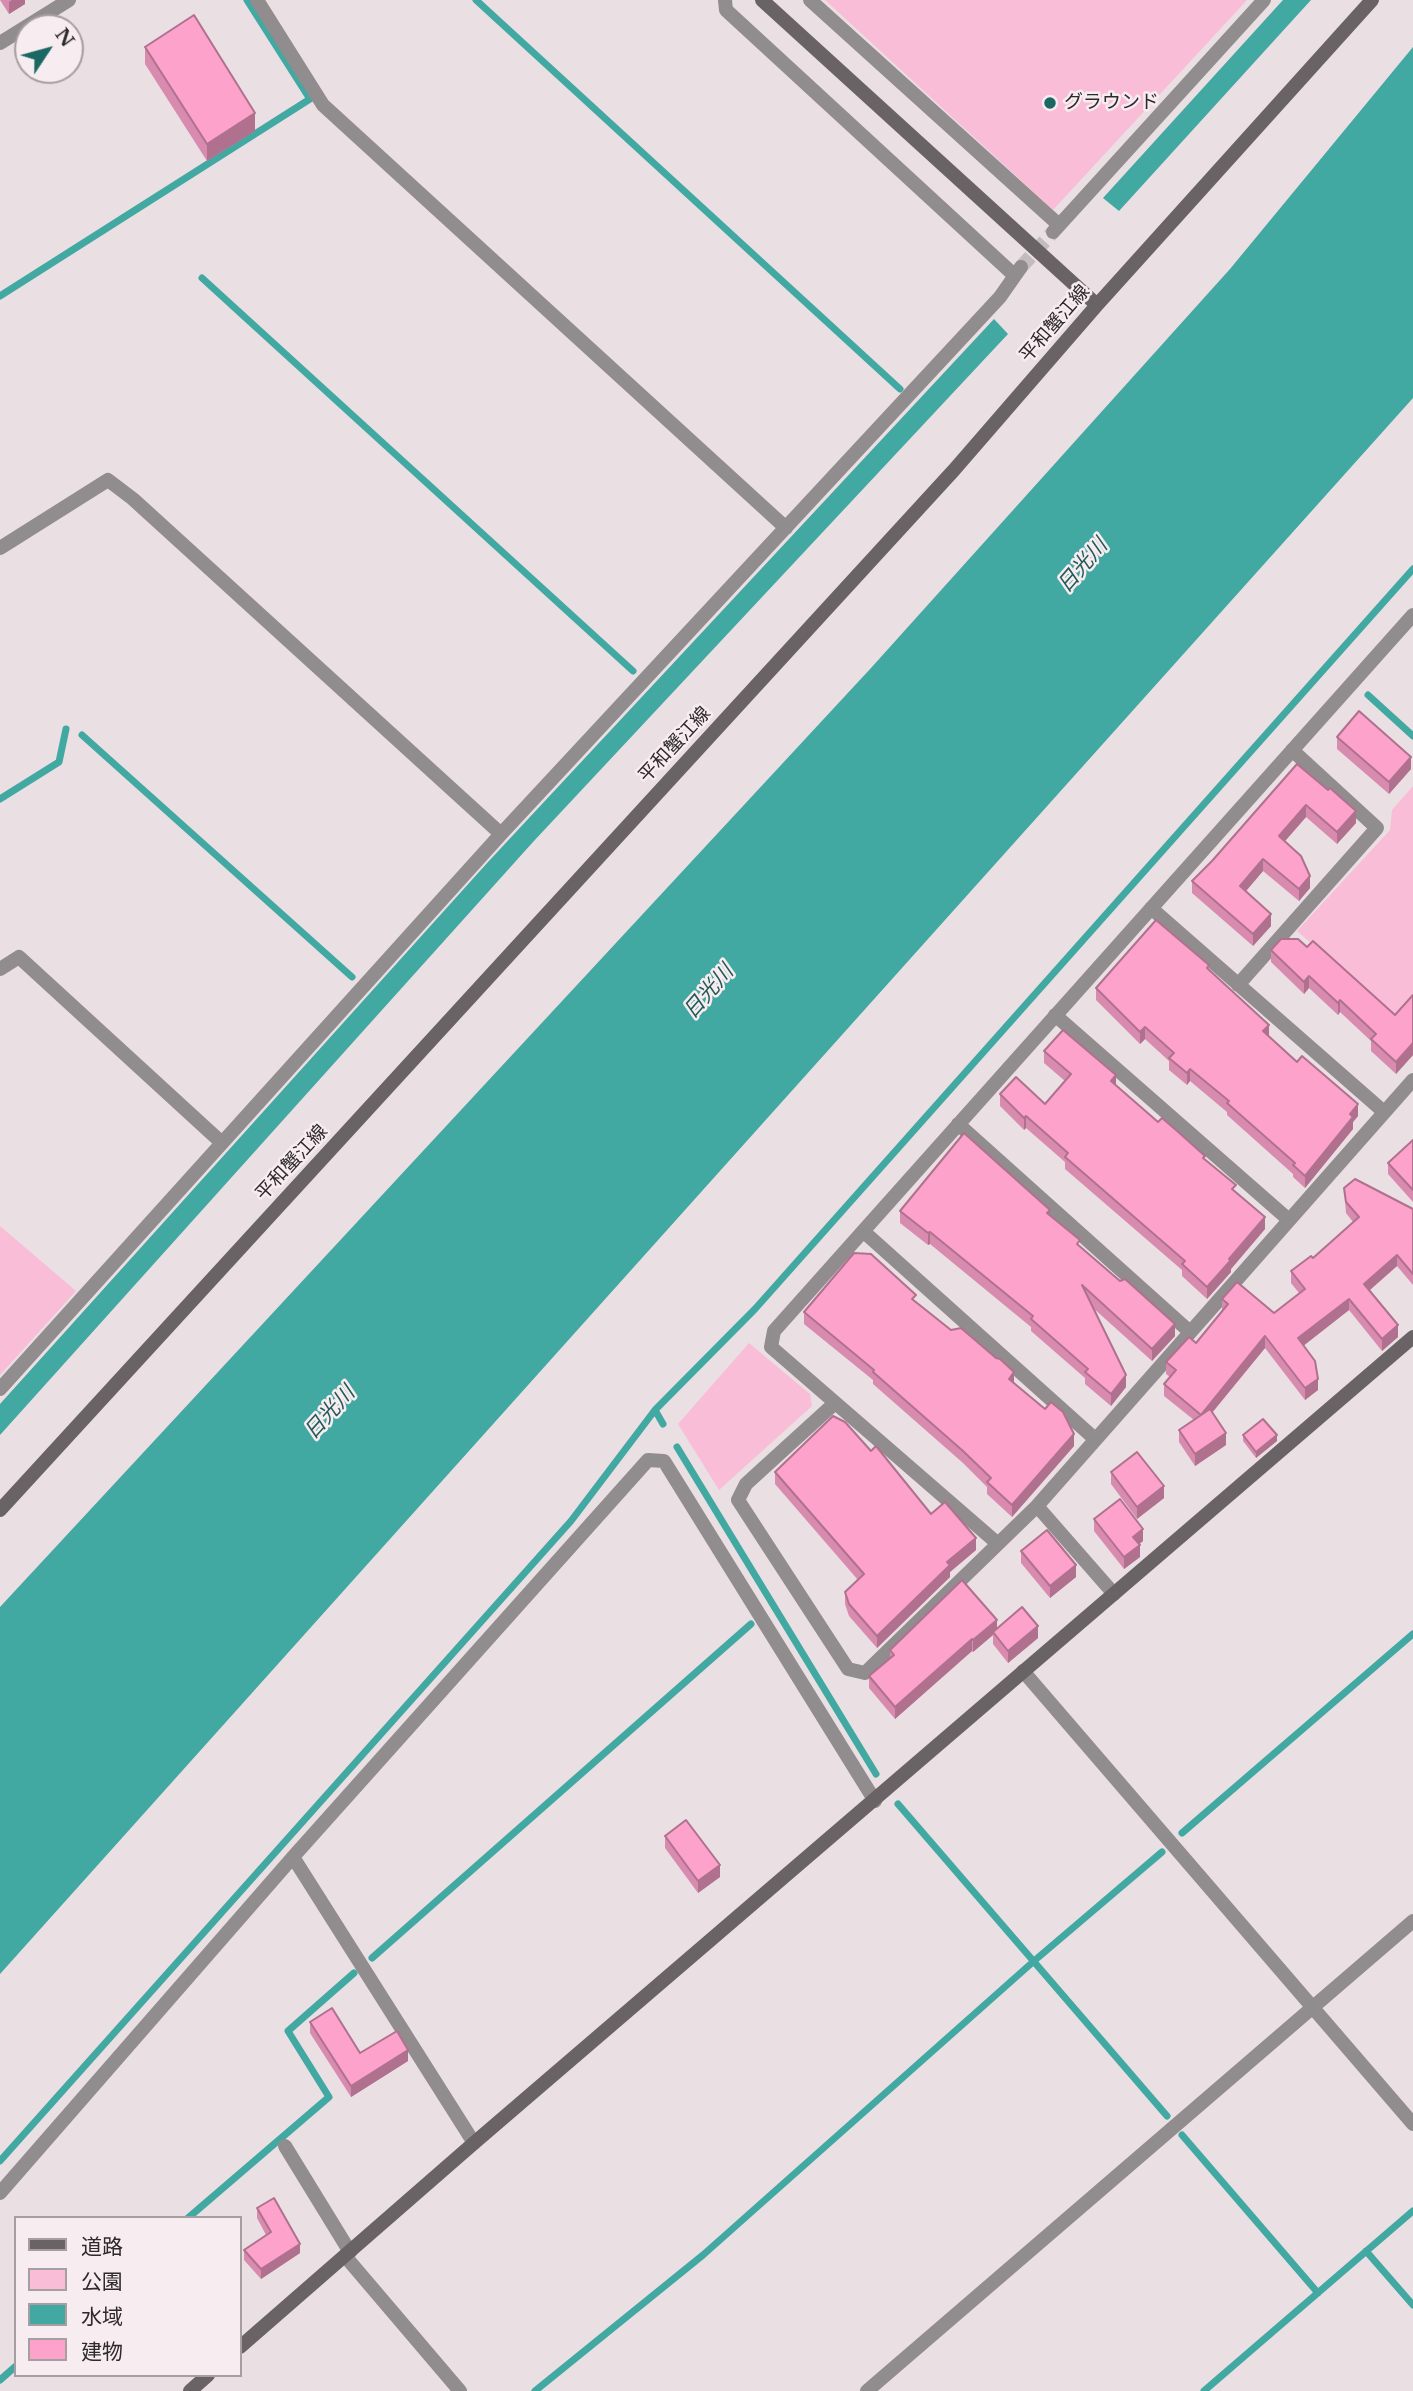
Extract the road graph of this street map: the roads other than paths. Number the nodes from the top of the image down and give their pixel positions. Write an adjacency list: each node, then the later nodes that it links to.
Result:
1 (69, 0): 8 (street)
2 (257, 0): 10 (street)
3 (724, 0): 10 (street)
4 (762, 0): 9 (street)
5 (810, 0): 6 (street)
6 (1264, 0)
7 (1372, 0): 9 (street, 平和蟹江線)
8 (0, 43)
9 (1097, 305): 31 (street, 平和蟹江線)
10 (786, 528): 14 (street)
11 (0, 548): 14 (street)
12 (1411, 620): 13 (street)
13 (1292, 750): 15 (street); 17 (street)
14 (501, 834): 22 (street)
15 (1151, 908): 17 (street); 18 (street)
16 (0, 969): 22 (street)
17 (1238, 985): 20 (street)
18 (1055, 1015): 21 (street); 23 (street)
19 (1413, 1080): 20 (street)
20 (1384, 1112): 23 (street)
21 (958, 1124): 24 (street); 25 (street)
22 (222, 1143): 27 (street)
23 (1289, 1220): 25 (street)
24 (863, 1231): 28 (street); 29 (street)
25 (1190, 1332): 29 (street)
26 (1413, 1337): 33 (street)
27 (0, 1389)
28 (835, 1402): 32 (street); 32 (street)
29 (1095, 1439): 30 (street)
30 (1037, 1506): 32 (street); 33 (street)
31 (0, 1510)
32 (997, 1543)
33 (1114, 1594): 34 (street)
34 (1023, 1671): 35 (street); 38 (street)
35 (875, 1801): 36 (street); 40 (street)
36 (293, 1857): 40 (street); 42 (street)
37 (1413, 1921): 38 (street)
38 (1312, 2007): 39 (street); 48 (street)
39 (1413, 2124)
40 (474, 2143): 43 (street)
41 (285, 2146): 43 (street)
42 (0, 2193)
43 (347, 2254): 44 (street); 47 (street)
44 (242, 2345)
45 (206, 2377): 46 (street)
46 (190, 2391)
47 (460, 2391)
48 (867, 2391)

